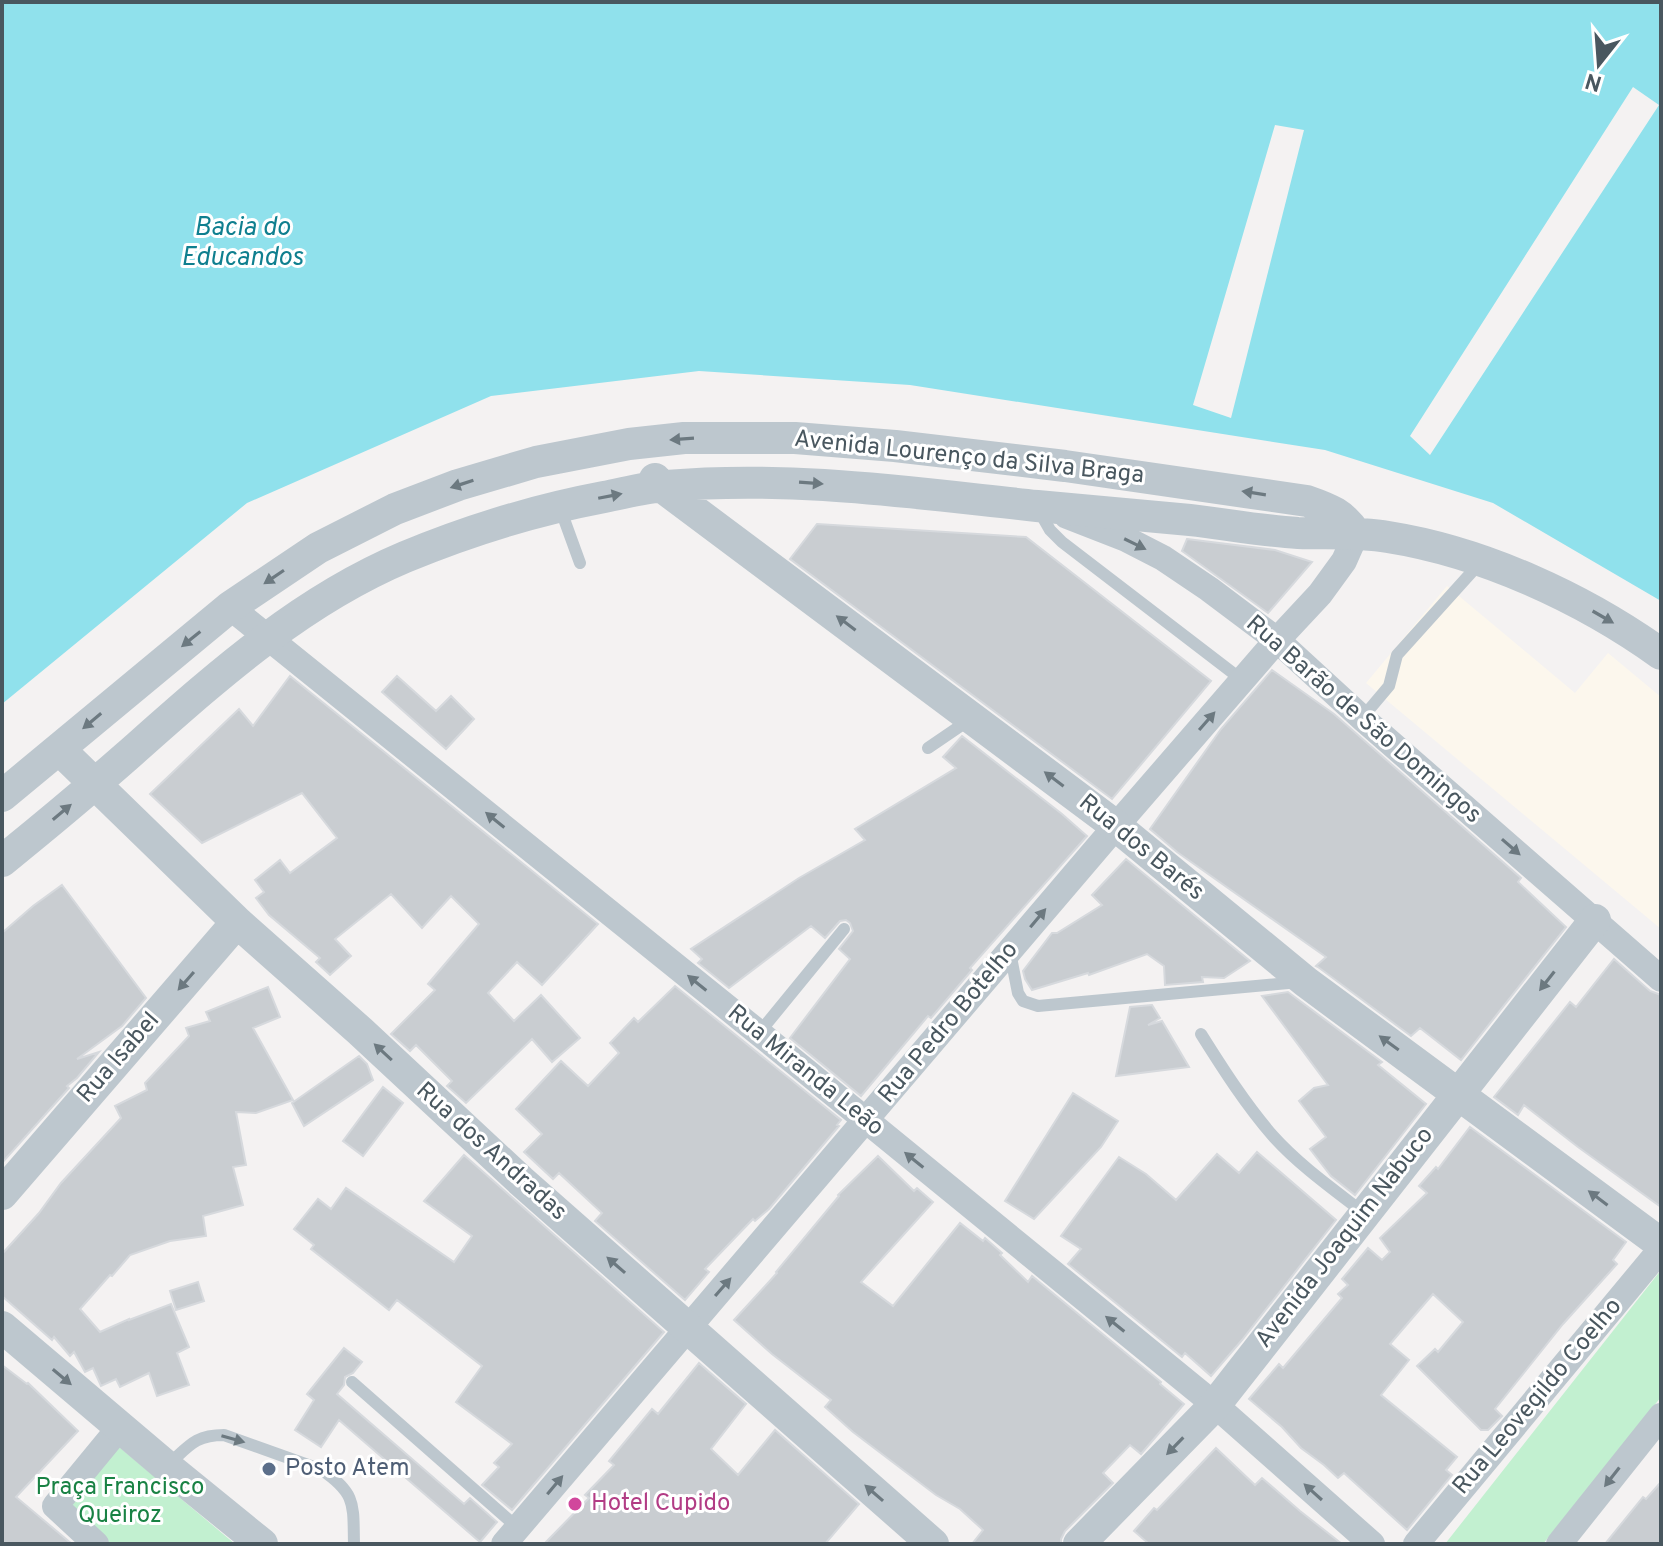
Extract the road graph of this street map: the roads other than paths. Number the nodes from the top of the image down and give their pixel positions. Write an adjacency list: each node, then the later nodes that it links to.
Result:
1 (629, 444): 2 (street, Rua dos Barés); 5 (street, Avenida Lourenço da Silva Braga, one-way to 1); 8 (street, Avenida Lourenço da Silva Braga, one-way to 8)
2 (661, 486): 3 (street, Avenida Lourenço da Silva Braga, one-way to 2); 4 (street, Avenida Lourenço da Silva Braga, one-way to 4); 13 (street, Rua dos Barés, one-way to 2)
3 (559, 505): 7 (lane); 9 (street, Avenida Lourenço da Silva Braga)
4 (1037, 506): 5 (street, Avenida Lourenço da Silva Braga); 10 (street, Rua Barão de São Domingos, one-way to 10); 12 (lane)
5 (1356, 534): 6 (street, Avenida Lourenço da Silva Braga); 10 (street, Rua Pedro Botelho)
6 (1481, 561): 11 (street, Avenida Lourenço da Silva Braga, one-way to 11); 14 (lane)
7 (580, 563)
8 (230, 607): 9 (street, Rua Miranda Leão); 16 (street, Avenida Lourenço da Silva Braga, one-way to 16)
9 (268, 636): 17 (street, Avenida Lourenço da Silva Braga); 27 (street, Rua Miranda Leão, one-way to 9)
10 (1277, 640): 12 (street, Rua Pedro Botelho); 14 (street, Rua Barão de São Domingos)
11 (1661, 654)
12 (1242, 680): 19 (street, Rua Pedro Botelho, one-way to 12)
13 (972, 718): 15 (lane); 19 (street, Rua dos Barés, one-way to 13)
14 (1362, 718): 21 (street, Rua Barão de São Domingos, one-way to 21)
15 (928, 748)
16 (59, 749): 17 (street, Rua dos Andradas); 18 (street, Avenida Lourenço da Silva Braga)
17 (96, 784): 20 (street, Avenida Lourenço da Silva Braga, one-way to 17); 22 (street, Rua dos Andradas)
18 (2, 796)
19 (1116, 826): 24 (street, Rua Pedro Botelho, one-way to 19); 26 (street, Rua dos Barés)
20 (2, 861)
21 (1595, 920): 25 (street, Rua Barão de São Domingos); 29 (street, Avenida Joaquim Nabuco, one-way to 29)
22 (237, 922): 31 (street, Rua Isabel, one-way to 31); 35 (street, Rua dos Andradas, one-way to 22)
23 (844, 929): 27 (lane)
24 (1010, 952): 26 (lane); 30 (street, Rua Pedro Botelho)
25 (1661, 979)
26 (1306, 982): 29 (street, Rua dos Barés, one-way to 26)
27 (759, 1033): 30 (street, Rua Miranda Leão)
28 (1201, 1034): 32 (lane)
29 (1458, 1094): 32 (street, Avenida Joaquim Nabuco); 33 (street, Rua dos Barés, one-way to 29)
30 (866, 1121): 35 (street, Rua Pedro Botelho, one-way to 30); 37 (street, Rua Miranda Leão, one-way to 30)
31 (2, 1194)
32 (1364, 1213): 37 (street, Avenida Joaquim Nabuco)
33 (1661, 1247): 48 (street, Rua Leovegildo Coelho)
34 (2, 1327): 39 (street, one-way to 39)
35 (688, 1327): 41 (street, Rua Pedro Botelho, one-way to 35); 45 (street, Rua dos Andradas, one-way to 35)
36 (352, 1382): 41 (lane)
37 (1215, 1405): 46 (street, Avenida Joaquim Nabuco, one-way to 46); 47 (street, Rua Miranda Leão, one-way to 37)
38 (1661, 1416): 49 (street, one-way to 49)
39 (120, 1427): 40 (street); 43 (street)
40 (166, 1466): 42 (street); 44 (lane, one-way to 44)
41 (511, 1536)
42 (264, 1541)
43 (96, 1544)
44 (354, 1544)
45 (933, 1544)
46 (1079, 1544)
47 (1372, 1544)
48 (1416, 1544)
49 (1559, 1544)

